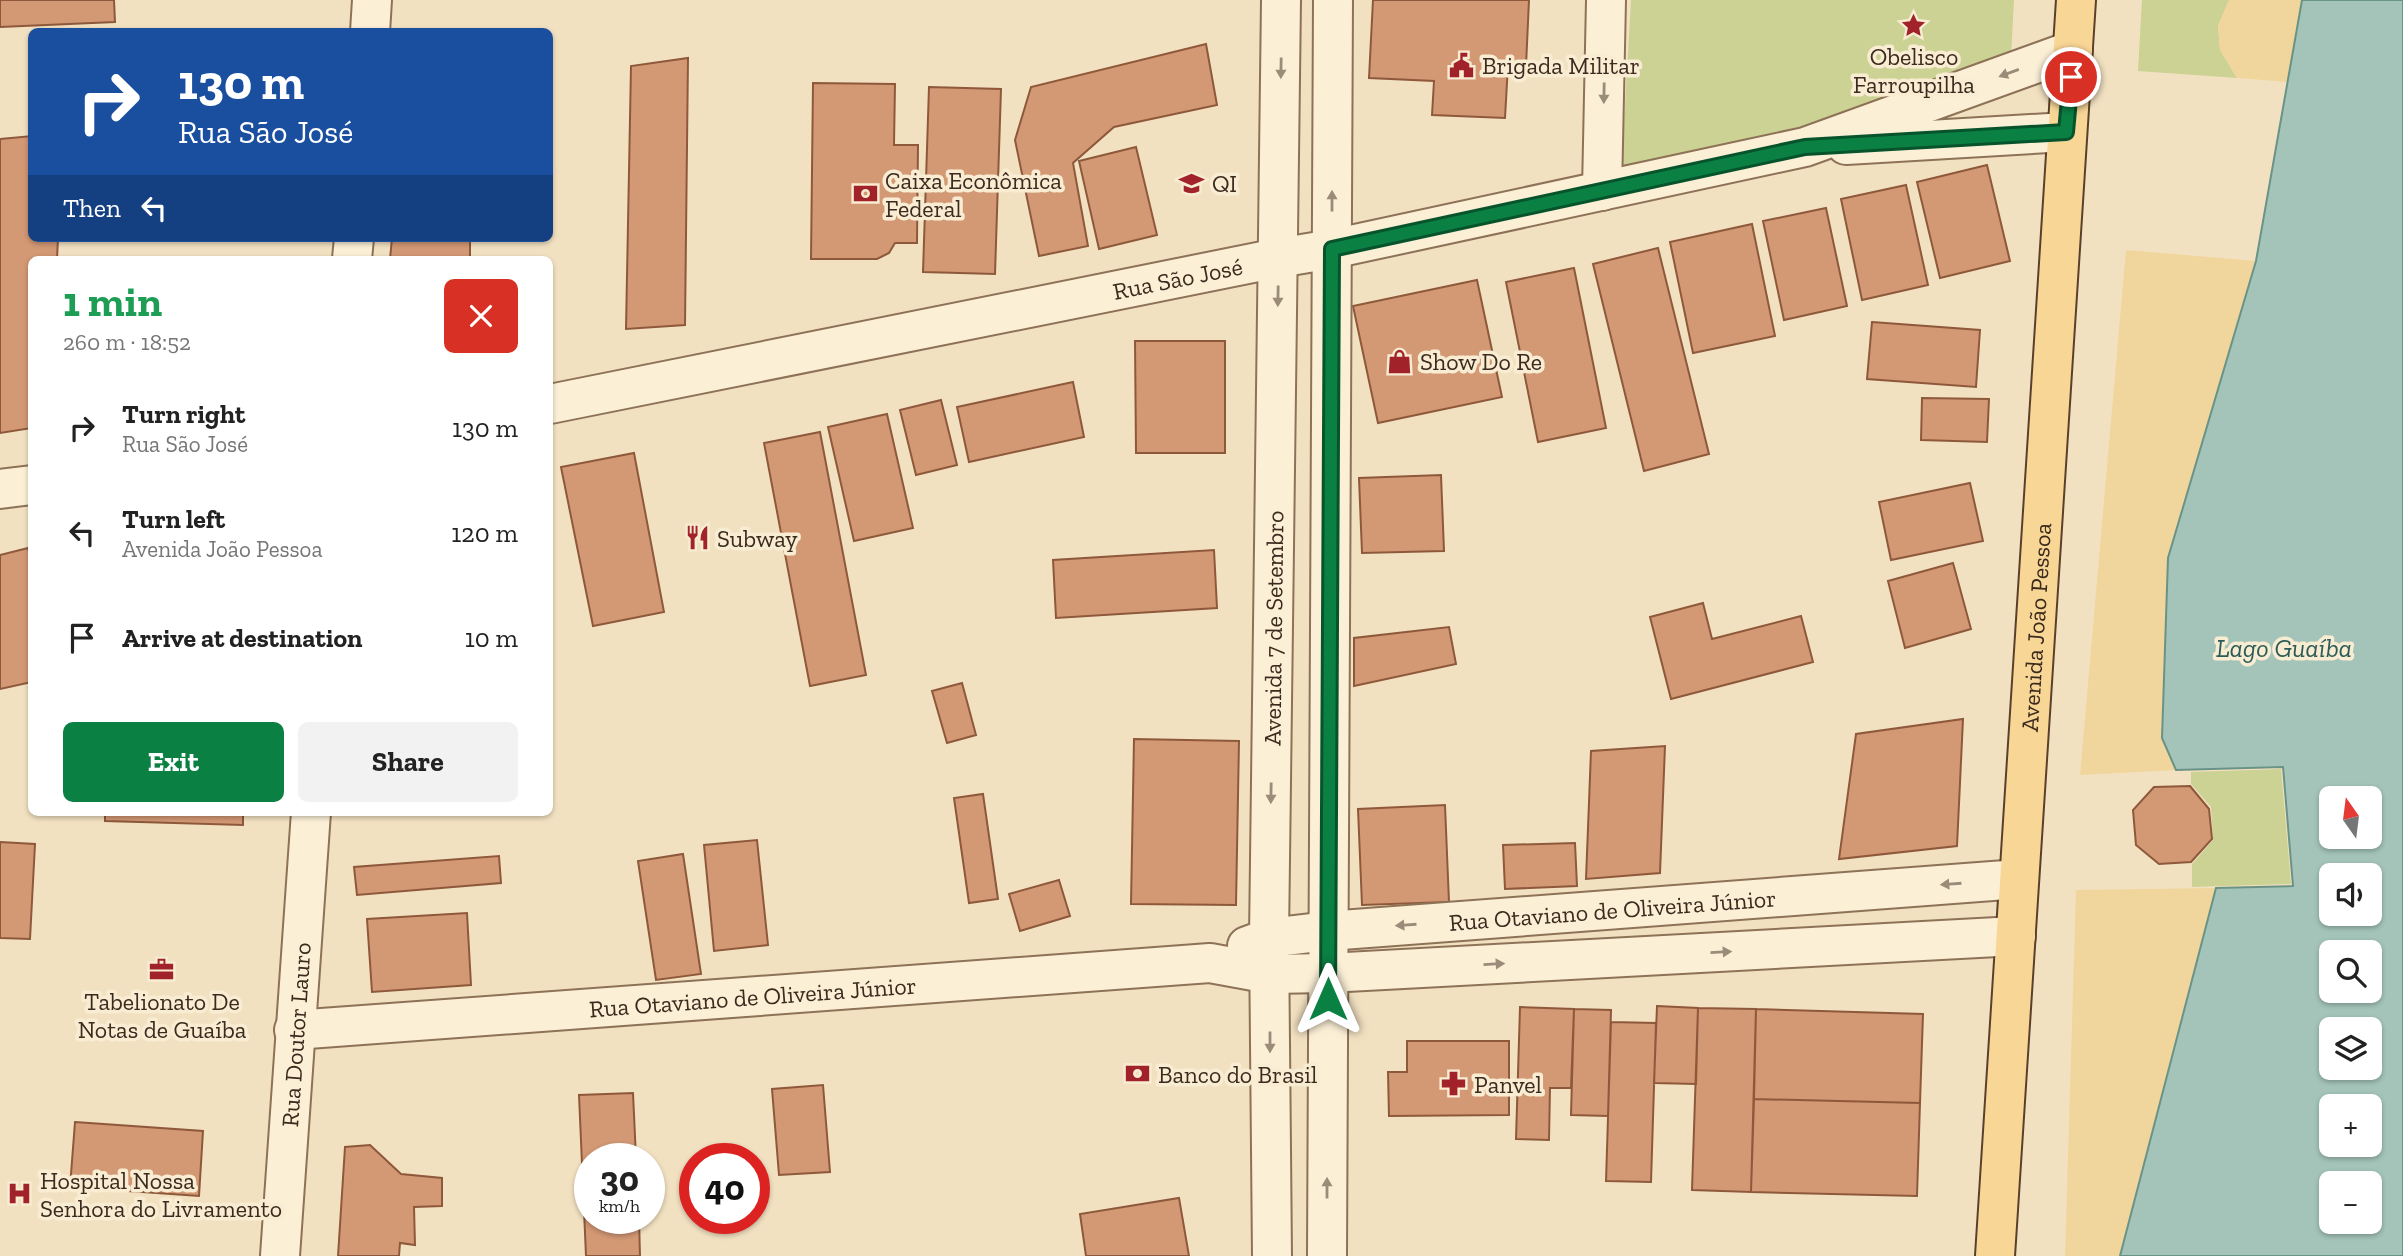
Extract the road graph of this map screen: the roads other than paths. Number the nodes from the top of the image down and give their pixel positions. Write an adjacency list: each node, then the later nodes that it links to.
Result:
1 (372, 0): 6 (street)
2 (1282, 0): 12 (street, Avenida 7 de Setembro, one-way to 12)
3 (1333, 0): 11 (street, one-way to 3)
4 (1606, 0): 10 (street, one-way to 10)
5 (2076, 0): 7 (main road, Avenida João Pessoa)
6 (370, 28)
7 (2073, 50): 8 (main road, Avenida João Pessoa); 9 (street, Rua São José, one-way to 9)
8 (2066, 132): 9 (street, Rua São José); 19 (main road, Avenida João Pessoa)
9 (1805, 147): 10 (street, Rua São José)
10 (1602, 191): 11 (street, Rua São José)
11 (1332, 249): 12 (street, Rua São José); 16 (street)
12 (1278, 258): 13 (street, Rua São José); 17 (street, Avenida 7 de Setembro, one-way to 17)
13 (553, 403)
14 (28, 486): 15 (street)
15 (0, 489)
16 (1330, 625): 17 (street); 22 (street)
17 (1274, 626): 25 (street, Avenida 7 de Setembro, one-way to 25)
18 (311, 816): 28 (street, Rua Doutor Lauro)
19 (2019, 879): 20 (street, Rua Otaviano de Oliveira Júnior, one-way to 20); 23 (main road, Avenida João Pessoa)
20 (1769, 898): 21 (street, Rua Otaviano de Oliveira Júnior); 24 (street)
21 (1565, 913): 22 (street, Rua Otaviano de Oliveira Júnior, one-way to 22); 26 (street)
22 (1328, 931): 25 (street, Rua Otaviano de Oliveira Júnior); 27 (street)
23 (2016, 936): 24 (street, Rua Otaviano de Oliveira Júnior); 32 (main road, Avenida João Pessoa)
24 (1768, 949): 26 (street, Rua Otaviano de Oliveira Júnior, one-way to 24)
25 (1270, 956): 27 (street, Rua Otaviano de Oliveira Júnior); 28 (street, Rua Otaviano de Oliveira Júnior); 30 (street, Avenida 7 de Setembro, one-way to 30)
26 (1567, 960): 27 (street, Rua Otaviano de Oliveira Júnior, one-way to 26)
27 (1328, 973): 31 (street, one-way to 27)
28 (294, 1030): 29 (street, Rua Doutor Lauro)
29 (280, 1256)
30 (1272, 1256)
31 (1327, 1256)
32 (1995, 1256)

